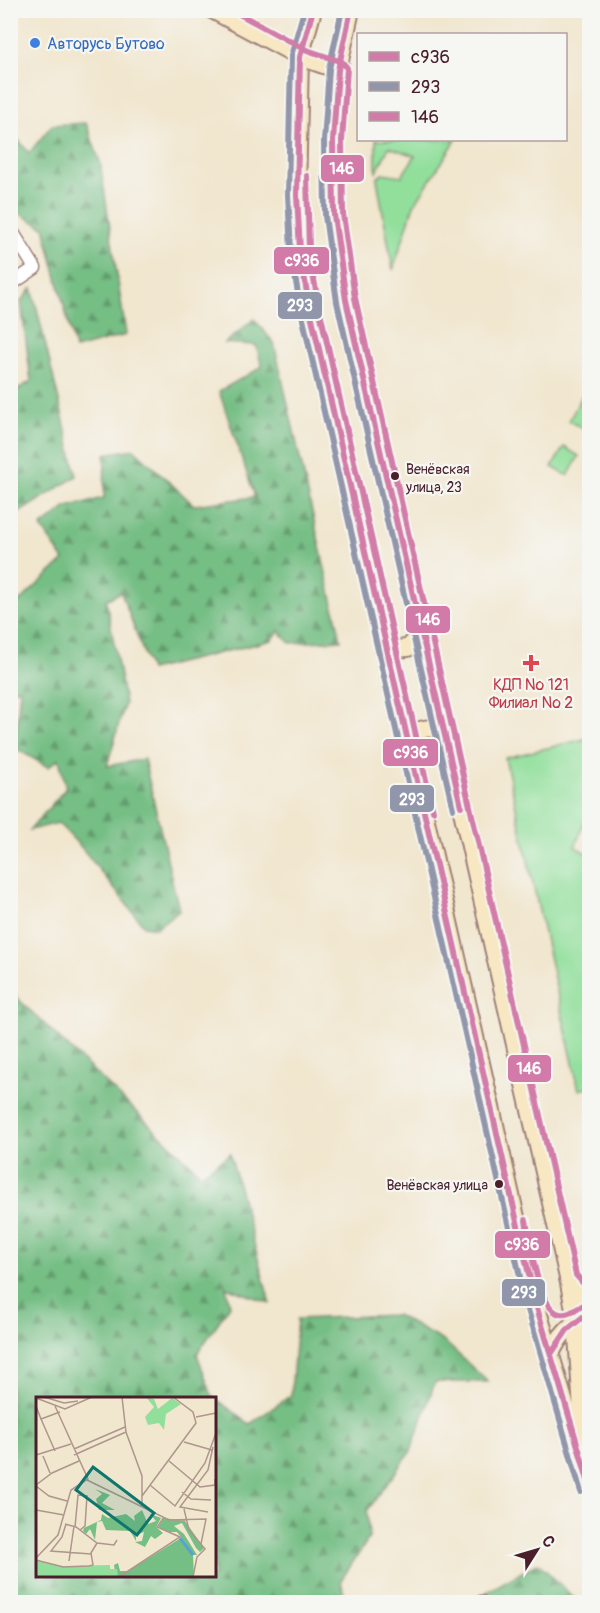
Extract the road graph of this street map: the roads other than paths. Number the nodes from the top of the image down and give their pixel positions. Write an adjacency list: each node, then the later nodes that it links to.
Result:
1 (212, 10): 4 (street)
2 (313, 10): 4 (street)
3 (351, 10): 5 (street)
4 (300, 57): 5 (street); 9 (street)
5 (338, 70): 8 (street)
6 (10, 228): 7 (street)
7 (10, 285)
8 (422, 633): 9 (street); 10 (street)
9 (386, 644): 11 (street)
10 (445, 734): 11 (street); 12 (street)
11 (407, 740): 14 (street)
12 (568, 1278): 13 (street); 15 (street)
13 (590, 1297)
14 (535, 1302): 15 (street); 16 (street)
15 (583, 1316): 16 (street); 17 (street)
16 (551, 1354): 17 (street)
17 (585, 1472): 18 (street)
18 (590, 1489)

